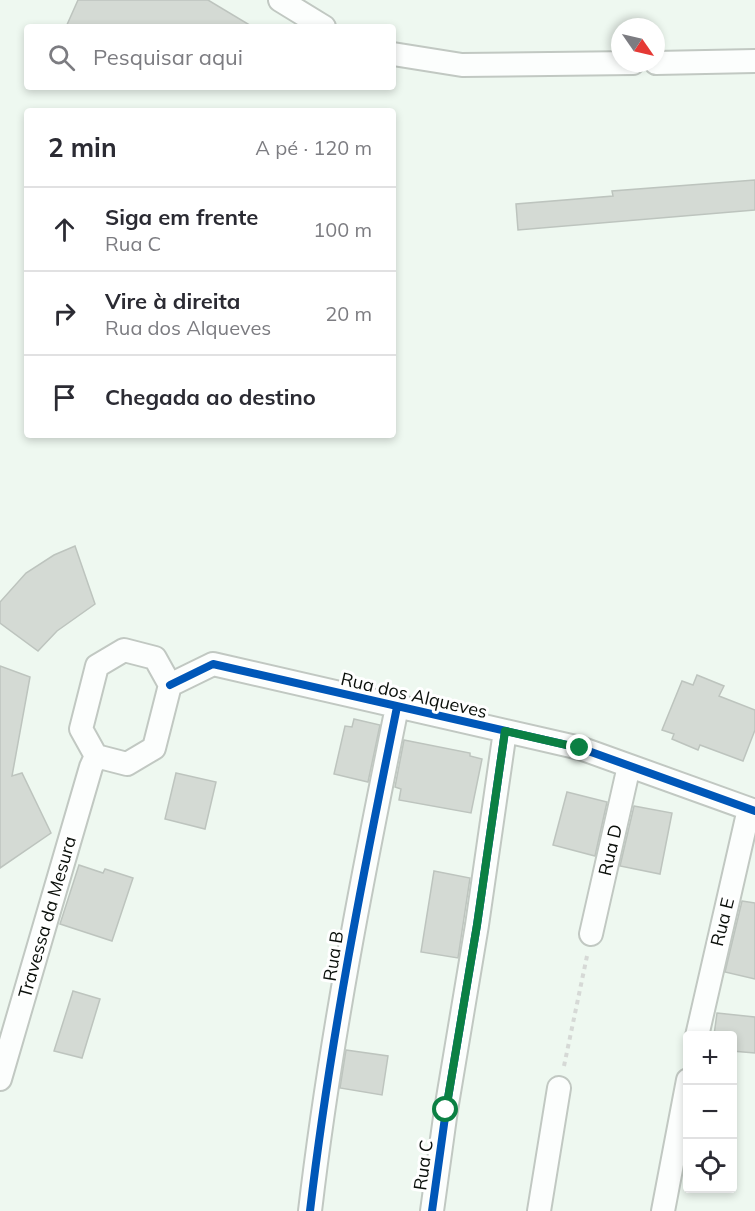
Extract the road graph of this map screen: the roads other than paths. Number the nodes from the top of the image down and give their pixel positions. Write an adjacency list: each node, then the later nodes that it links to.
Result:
1 (281, 0): 2 (street)
2 (319, 24)
3 (396, 54): 5 (street)
4 (755, 62): 6 (street)
5 (611, 63)
6 (665, 63)
7 (170, 686): 8 (street, Rua dos Alqueves); 10 (street); 10 (street)
8 (397, 707): 9 (street, Rua dos Alqueves); 18 (street, Rua B)
9 (505, 731): 11 (street, Rua dos Alqueves); 19 (street, Rua C)
10 (96, 756): 15 (street, Travessa da Mesura)
11 (630, 766): 12 (street, Rua dos Alqueves); 13 (street, Rua D)
12 (752, 810): 14 (street, Rua E)
13 (591, 934)
14 (698, 1031)
15 (0, 1079)
16 (686, 1085): 21 (street)
17 (559, 1088): 20 (street)
18 (310, 1211)
19 (432, 1211)
20 (539, 1211)
21 (663, 1211)

